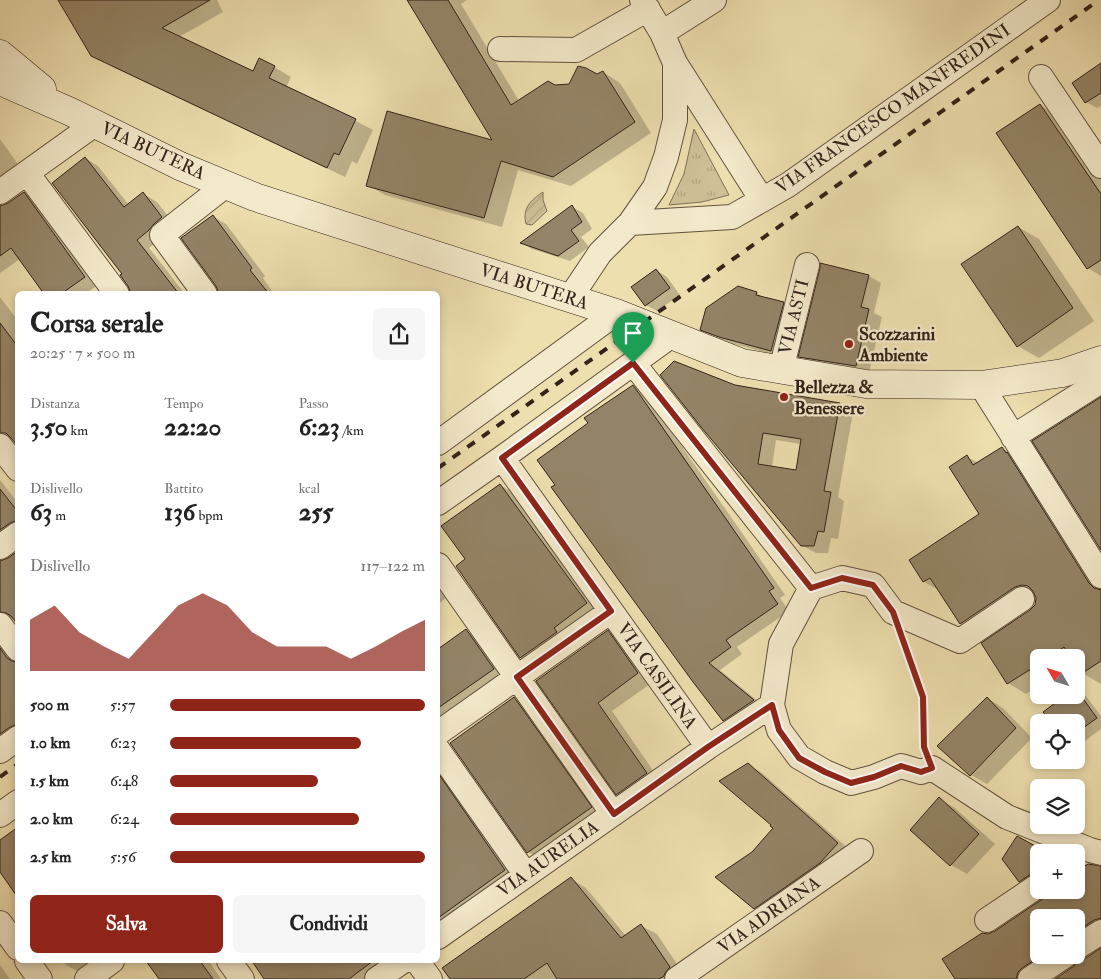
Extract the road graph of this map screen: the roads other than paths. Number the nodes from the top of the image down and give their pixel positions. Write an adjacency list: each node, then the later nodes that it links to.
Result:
1 (714, 0): 4 (street)
2 (1048, 0): 16 (street, VIA FRANCESCO MANFREDINI)
3 (645, 5): 4 (street); 5 (street)
4 (662, 33): 7 (street)
5 (500, 49)
6 (0, 54): 10 (street)
7 (674, 63): 16 (street); 17 (street)
8 (1041, 77): 12 (street)
9 (0, 81): 10 (street)
10 (71, 112): 11 (street, VIA BUTERA)
11 (95, 124): 13 (street); 14 (street, VIA BUTERA)
12 (1101, 166)
13 (27, 173): 15 (street); 19 (street)
14 (226, 185): 20 (street); 21 (street, VIA BUTERA)
15 (0, 192)
16 (762, 200): 17 (street, VIA FRANCESCO MANFREDINI)
17 (630, 223): 21 (street)
18 (807, 265): 26 (street, VIA ASTI)
19 (115, 291)
20 (203, 291)
21 (570, 298): 22 (street, VIA BUTERA)
22 (616, 313): 23 (street, VIA BUTERA); 30 (street)
23 (672, 335): 25 (street); 26 (street, VIA BUTERA)
24 (1101, 360): 28 (street, VIA BUTERA)
25 (633, 363): 32 (street); 39 (street)
26 (781, 370): 28 (street, VIA BUTERA)
27 (1101, 381): 29 (street)
28 (981, 385): 29 (street)
29 (1013, 437): 38 (street)
30 (440, 442)
31 (0, 446): 33 (street)
32 (502, 458): 34 (street); 41 (street, VIA CASILINA)
33 (15, 465)
34 (440, 502)
35 (15, 536): 36 (street)
36 (0, 547)
37 (440, 567): 44 (street)
38 (1101, 576)
39 (811, 588): 40 (street); 45 (street)
40 (1022, 599)
41 (611, 611): 44 (street); 48 (street, VIA CASILINA)
42 (0, 625): 43 (street)
43 (15, 646)
44 (517, 677): 46 (street); 52 (street)
45 (772, 705): 48 (street, VIA AURELIA); 55 (street)
46 (440, 732)
47 (15, 740): 49 (street)
48 (708, 747): 52 (street, VIA AURELIA)
49 (0, 751)
50 (440, 753): 56 (street)
51 (15, 804): 53 (street)
52 (614, 814): 56 (street, VIA AURELIA)
53 (0, 815)
54 (861, 851): 75 (street, VIA ADRIANA)
55 (1089, 854)
56 (526, 874): 61 (street, VIA AURELIA)
57 (1030, 891): 58 (street)
58 (987, 920)
59 (0, 923): 63 (street)
60 (1101, 932): 62 (street)
61 (440, 936)
62 (1085, 942)
63 (15, 944)
64 (28, 963): 70 (street)
65 (109, 963): 71 (street)
66 (230, 963): 72 (street)
67 (400, 963): 73 (street)
68 (418, 963): 74 (street)
69 (1052, 964): 76 (street)
70 (40, 979)
71 (87, 979)
72 (242, 979)
73 (377, 979)
74 (430, 979)
75 (677, 979)
76 (1030, 979)

